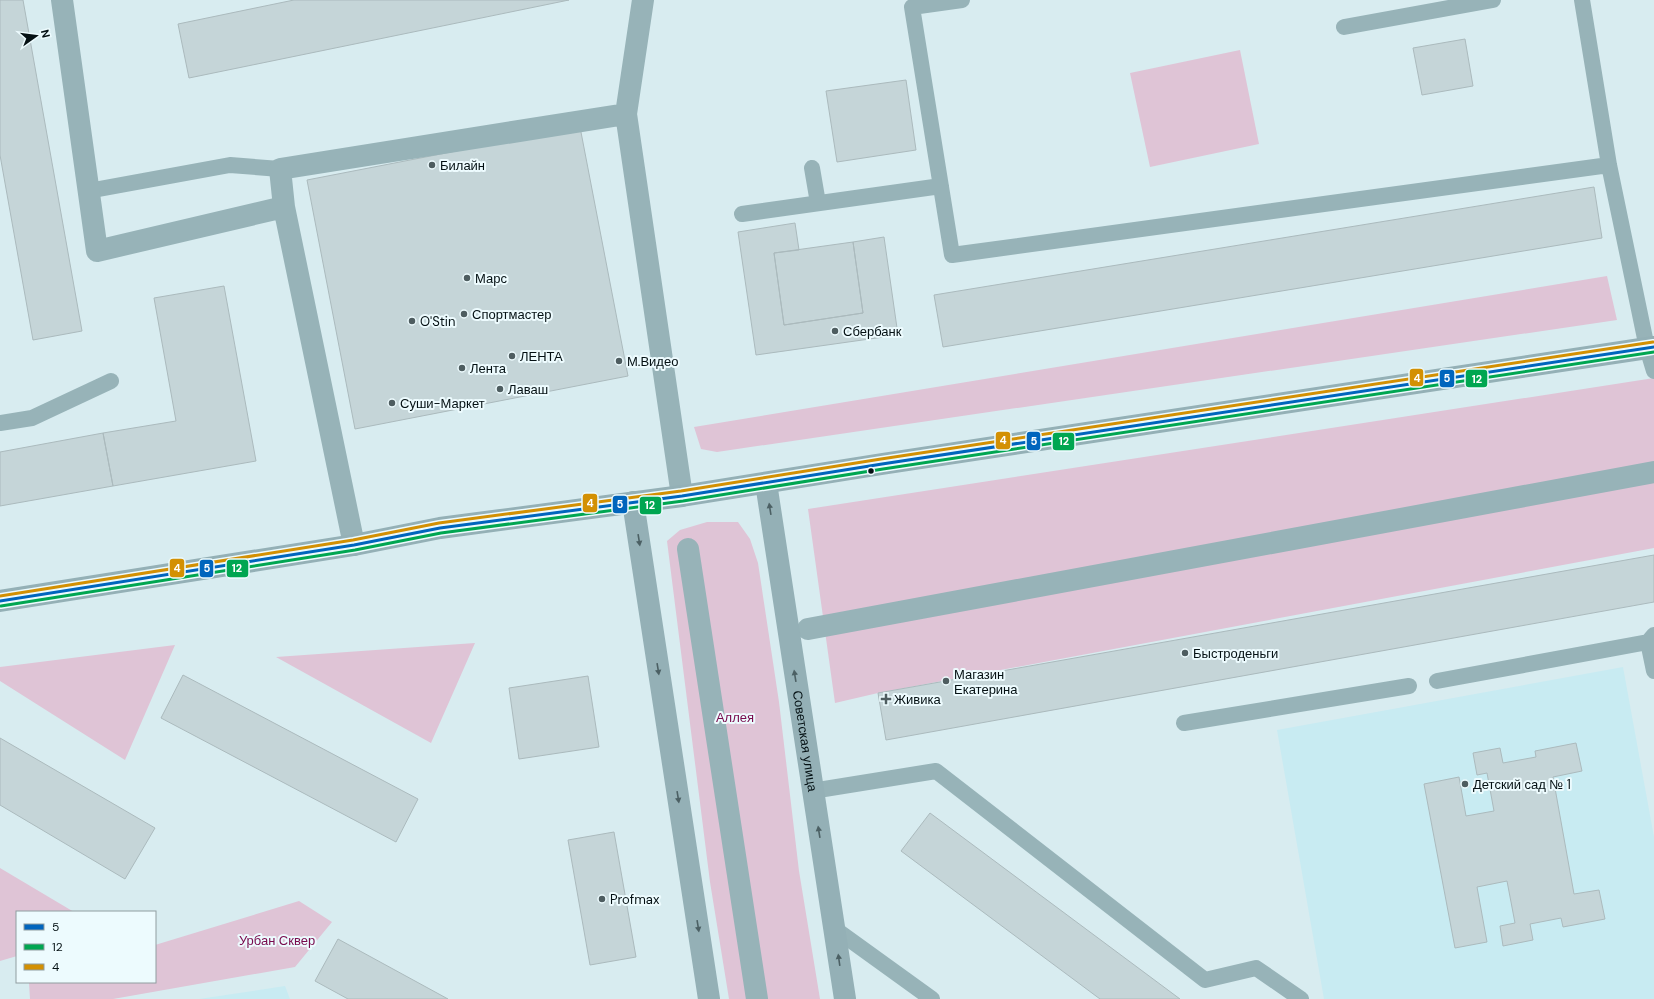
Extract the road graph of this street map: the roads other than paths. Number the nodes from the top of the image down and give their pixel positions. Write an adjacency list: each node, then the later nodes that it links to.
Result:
1 (62, 0): 12 (street)
2 (643, 0): 7 (street)
3 (962, 0): 11 (lane)
4 (1493, 0): 6 (lane)
5 (1582, 0): 8 (lane)
6 (1344, 27)
7 (626, 114): 10 (street); 22 (street)
8 (1609, 164): 11 (lane); 16 (lane)
9 (812, 168): 13 (lane)
10 (280, 169): 12 (lane); 14 (street)
11 (941, 186): 13 (lane)
12 (88, 191): 14 (street)
13 (818, 203): 15 (lane)
14 (284, 207): 24 (street)
15 (742, 214)
16 (1650, 347): 17 (lane); 21 (main road)
17 (1654, 371)
18 (110, 381): 19 (lane)
19 (0, 423)
20 (1654, 472): 27 (street)
21 (766, 483): 22 (main road); 33 (main road, Советская улица, one-way to 21)
22 (682, 496): 23 (main road)
23 (633, 502): 24 (main road); 35 (main road, one-way to 35)
24 (354, 545): 26 (main road)
25 (688, 549): 36 (street)
26 (0, 601)
27 (808, 629)
28 (1651, 638): 29 (lane); 30 (lane)
29 (1654, 671)
30 (1437, 681)
31 (1409, 686): 32 (lane)
32 (1184, 723)
33 (812, 791): 34 (main road, Советская улица, one-way to 33); 39 (lane)
34 (834, 929): 37 (main road, Советская улица, one-way to 34); 38 (lane)
35 (709, 999)
36 (757, 999)
37 (845, 999)
38 (932, 999)
39 (1301, 999)

